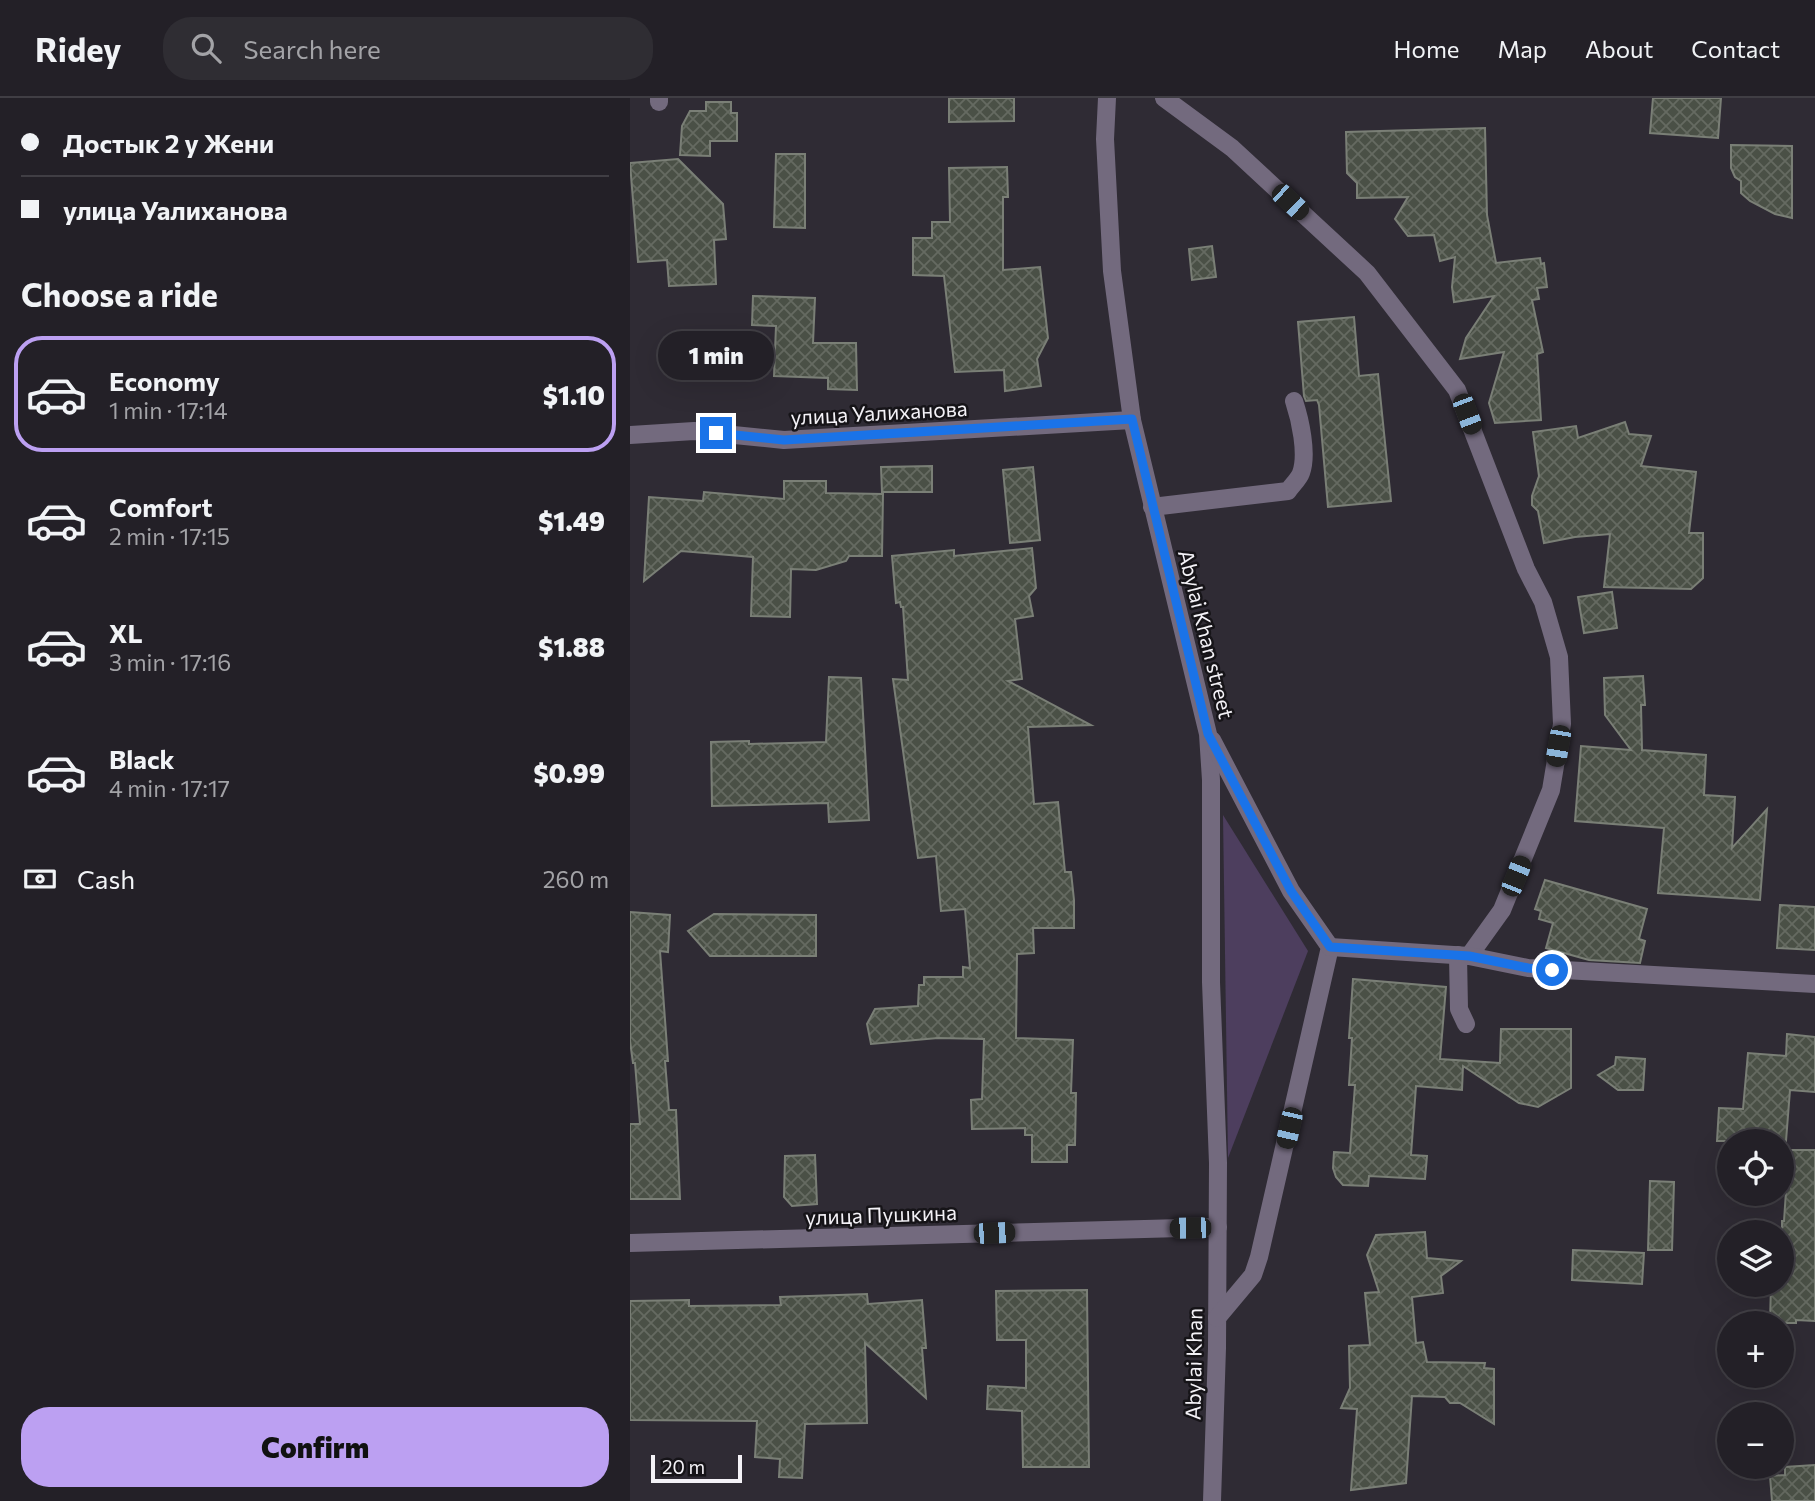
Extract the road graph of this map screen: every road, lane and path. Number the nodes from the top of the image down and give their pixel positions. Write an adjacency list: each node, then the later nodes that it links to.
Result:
1 (1107, 98): 4 (street, Abylai Khan street)
2 (1164, 98): 9 (street)
3 (1294, 401): 6 (street)
4 (1132, 419): 5 (street, улица Уалиханова); 6 (street, Abylai Khan street)
5 (630, 435)
6 (1152, 507): 7 (street, Abylai Khan street)
7 (1208, 734): 8 (street); 12 (street, Abylai Khan street)
8 (1330, 947): 9 (street); 14 (street)
9 (1464, 956): 10 (street); 11 (street)
10 (1815, 984)
11 (1466, 1024)
12 (1218, 1227): 13 (street, улица Пушкина); 14 (street, Abylai Khan)
13 (630, 1243)
14 (1217, 1318): 15 (street, Abylai Khan)
15 (1212, 1501)

